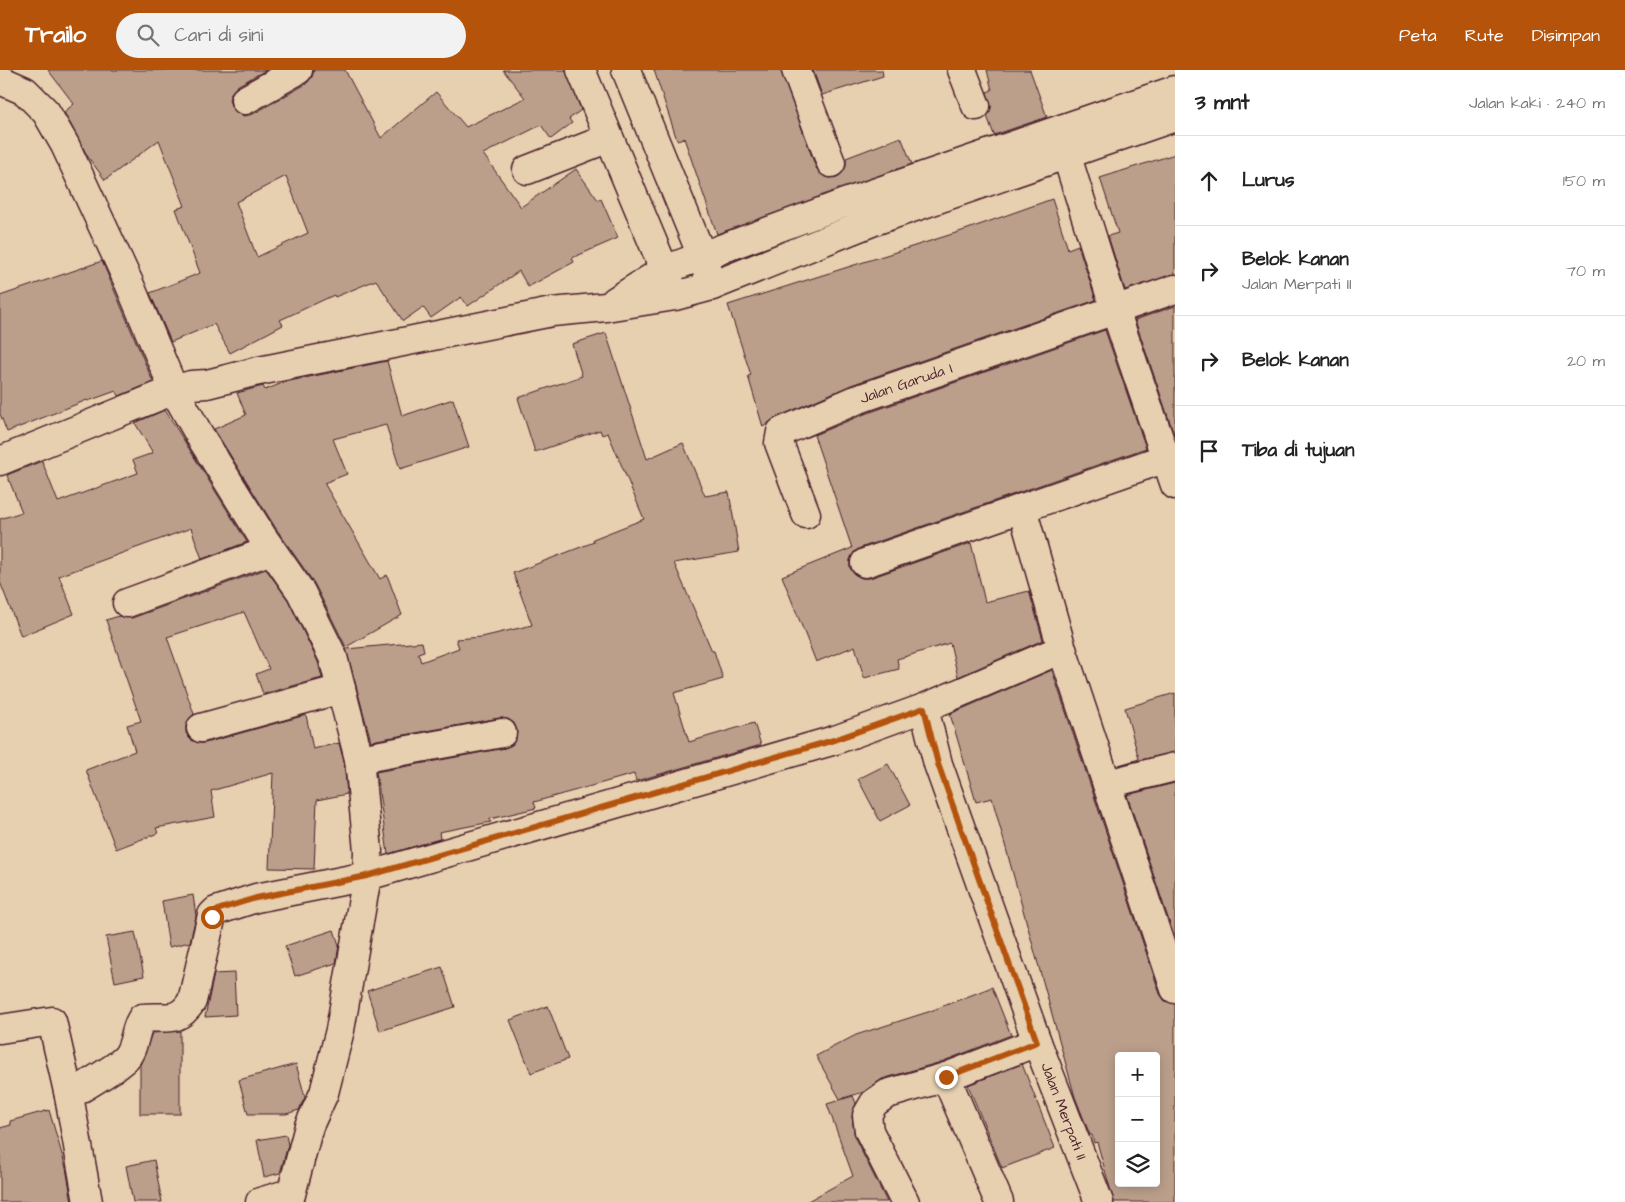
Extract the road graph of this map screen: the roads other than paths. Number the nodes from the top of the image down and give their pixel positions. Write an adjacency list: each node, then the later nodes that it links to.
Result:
1 (298, 70): 8 (street)
2 (581, 70): 11 (street)
3 (626, 70): 15 (street)
4 (796, 70): 13 (street)
5 (962, 70): 9 (street)
6 (0, 80): 22 (street)
7 (1175, 90): 12 (street)
8 (245, 100)
9 (976, 106)
10 (1175, 117): 12 (street)
11 (609, 138): 14 (street); 16 (street)
12 (1063, 141): 15 (street); 17 (street); 21 (street)
13 (831, 163)
14 (527, 170)
15 (702, 256): 16 (street); 17 (street)
16 (664, 270): 19 (street); 20 (street)
17 (712, 286): 19 (street)
18 (1175, 290): 21 (street)
19 (675, 296): 20 (street)
20 (606, 307): 22 (street)
21 (1115, 310): 23 (street); 27 (street, Jalan Garuda I)
22 (174, 390): 24 (street); 28 (street)
23 (1166, 458): 25 (street); 26 (street)
24 (0, 461)
25 (1175, 485)
26 (1022, 508): 29 (street); 31 (street)
27 (806, 514)
28 (271, 550): 30 (street); 32 (street)
29 (865, 563)
30 (127, 603)
31 (1062, 649): 33 (street); 38 (street)
32 (341, 690): 34 (street); 36 (street)
33 (924, 708): 39 (street); 42 (street, Jalan Merpati II)
34 (201, 728)
35 (502, 733): 36 (street)
36 (359, 759): 39 (street)
37 (1175, 766): 38 (street)
38 (1107, 784): 40 (street)
39 (367, 876): 44 (street); 45 (street)
40 (1175, 989)
41 (0, 1029): 44 (street)
42 (1037, 1042): 43 (street); 50 (street, Jalan Merpati II)
43 (946, 1077): 48 (street); 49 (street)
44 (69, 1096): 46 (street)
45 (290, 1197): 47 (street)
46 (88, 1202)
47 (260, 1202)
48 (905, 1202)
49 (999, 1202)
50 (1099, 1202)

